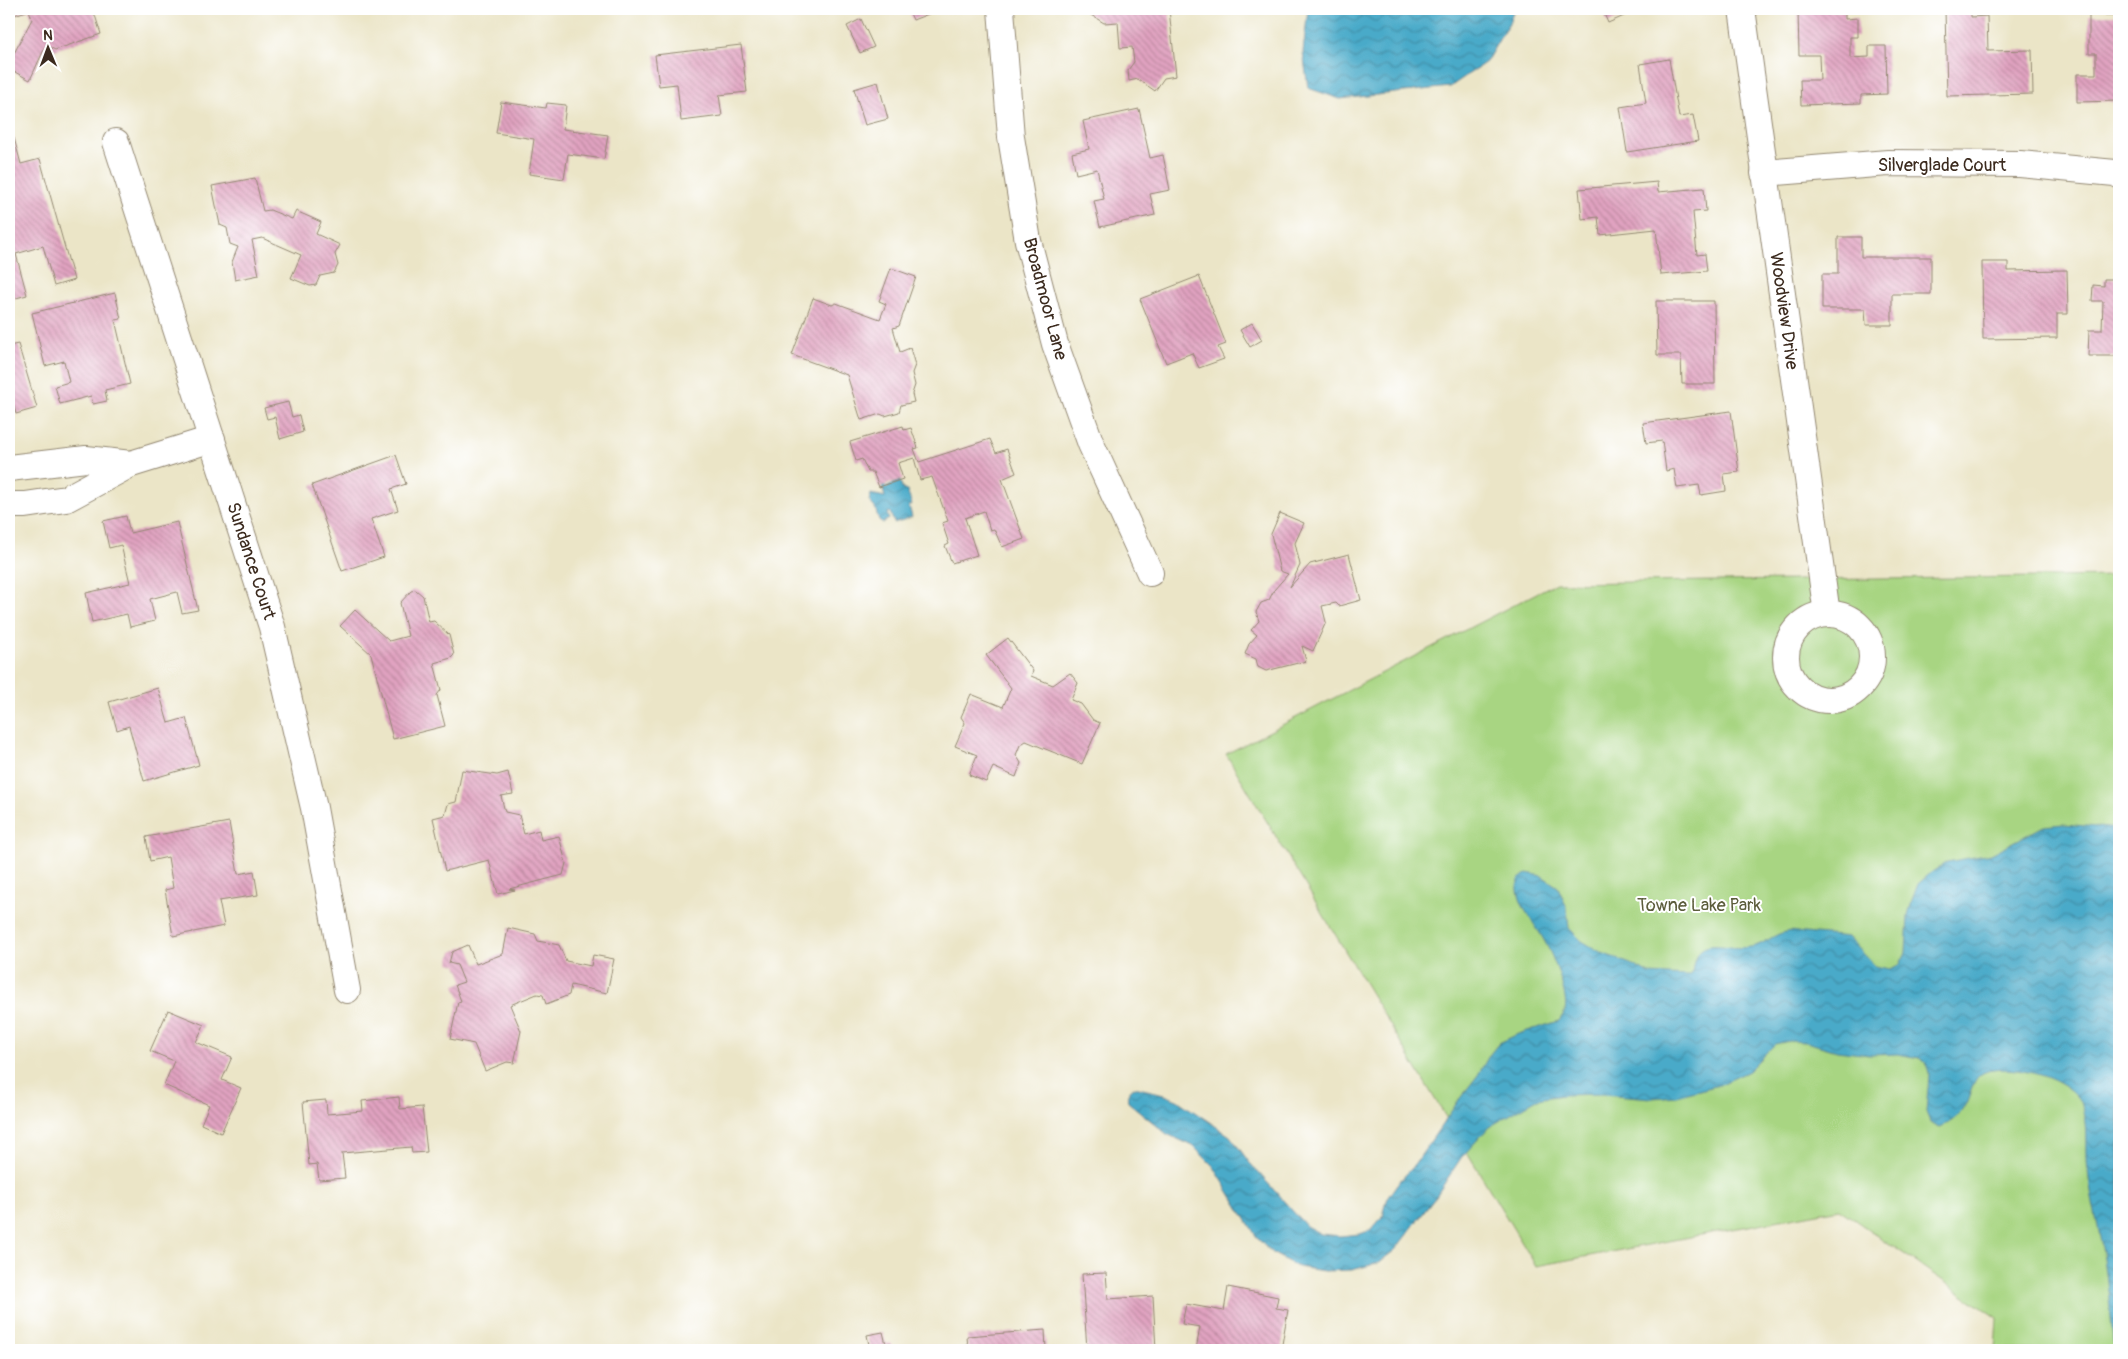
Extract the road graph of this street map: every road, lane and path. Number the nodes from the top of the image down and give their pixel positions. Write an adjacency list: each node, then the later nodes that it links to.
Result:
1 (1001, 9): 10 (street, Broadmoor Lane)
2 (1742, 9): 4 (street, Woodview Drive)
3 (116, 142): 6 (street, Sundance Court)
4 (1764, 173): 5 (street, Silverglade Court); 11 (street, Woodview Drive)
5 (2119, 175)
6 (212, 439): 7 (street); 12 (street, Sundance Court)
7 (130, 464): 8 (street); 9 (street)
8 (16, 468): 9 (street)
9 (17, 505)
10 (1150, 574)
11 (1827, 614)
12 (348, 990)

